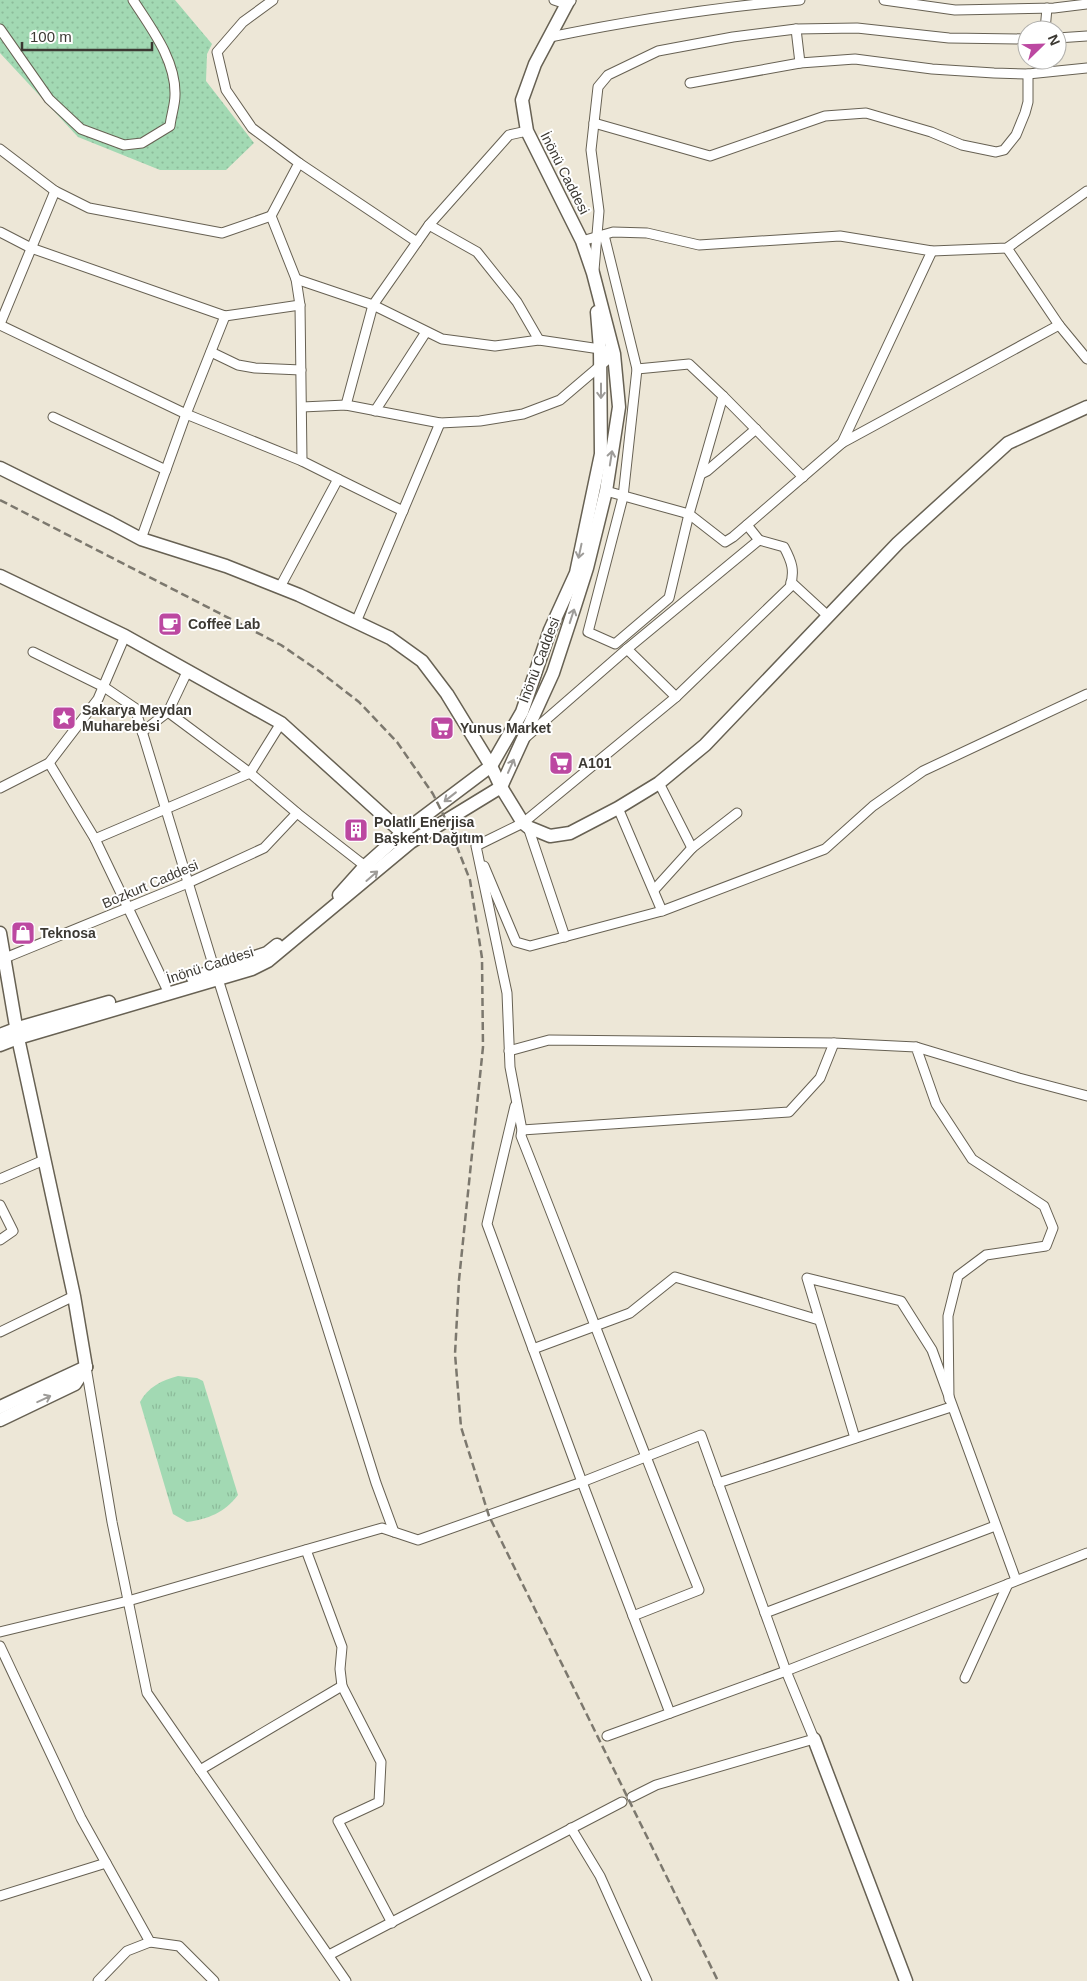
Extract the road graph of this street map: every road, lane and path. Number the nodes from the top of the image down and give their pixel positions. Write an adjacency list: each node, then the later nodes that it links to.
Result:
1 (133, 0): 10 (street)
2 (272, 0): 24 (street)
3 (554, 0): 6 (street)
4 (800, 0): 13 (street)
5 (884, 0): 8 (street)
6 (569, 1): 13 (street, İnönü Caddesi)
7 (1087, 4): 8 (street)
8 (1047, 8): 9 (street)
9 (1046, 20)
10 (0, 29)
11 (796, 29): 15 (street); 16 (street); 21 (street)
12 (1087, 36): 14 (street)
13 (550, 37): 22 (street, İnönü Caddesi)
14 (1067, 37)
15 (1017, 39)
16 (800, 63): 19 (street); 20 (street)
17 (1087, 68): 18 (street)
18 (1042, 72): 19 (street)
19 (1028, 74): 21 (street)
20 (690, 84)
21 (594, 123): 30 (street)
22 (527, 132): 28 (street); 31 (street, İnönü Caddesi)
23 (0, 149): 25 (street)
24 (299, 162): 27 (street); 32 (street)
25 (56, 191): 27 (street); 33 (street)
26 (1086, 192): 34 (street)
27 (271, 216): 37 (street)
28 (429, 225): 32 (street); 44 (street)
29 (0, 232): 33 (street)
30 (600, 236): 31 (street); 35 (street); 36 (street); 50 (street)
31 (582, 241): 36 (street, İnönü Caddesi)
32 (417, 242): 39 (street)
33 (31, 248): 40 (street); 41 (street)
34 (1007, 248): 35 (street); 42 (street)
35 (932, 251): 61 (street)
36 (593, 273): 45 (street, İnönü Caddesi); 47 (street, İnönü Caddesi)
37 (296, 279): 38 (street); 39 (street)
38 (300, 305): 40 (street); 51 (street)
39 (373, 305): 43 (street); 53 (street)
40 (225, 316): 46 (street)
41 (0, 324): 57 (street)
42 (1059, 325): 48 (street); 61 (street)
43 (426, 332): 44 (street); 56 (street)
44 (539, 340): 45 (street)
45 (600, 349): 47 (street); 49 (street, İnönü Caddesi)
46 (211, 352): 51 (street); 57 (street)
47 (614, 354): 49 (street); 68 (street, İnönü Caddesi, one-way to 47)
48 (1087, 359)
49 (600, 366): 59 (street); 92 (street, İnönü Caddesi, one-way to 92)
50 (637, 369): 52 (street); 69 (street)
51 (301, 370): 54 (street)
52 (723, 396): 60 (street); 65 (street)
53 (346, 405): 54 (street); 56 (street)
54 (302, 407): 62 (street)
55 (1087, 407): 78 (street)
56 (375, 411): 59 (street)
57 (186, 414): 62 (street); 64 (street)
58 (53, 417): 64 (street)
59 (440, 423): 70 (street)
60 (756, 429): 65 (street); 66 (street)
61 (842, 443): 66 (street)
62 (302, 461): 67 (street)
63 (0, 468): 73 (street)
64 (166, 470): 73 (street)
65 (701, 474): 71 (street)
66 (803, 477): 72 (street)
67 (338, 479): 70 (street); 77 (street)
68 (606, 491): 69 (street); 90 (street, İnönü Caddesi, one-way to 68)
69 (623, 497): 71 (street); 71 (street)
70 (403, 510): 79 (street)
71 (689, 514): 72 (street)
72 (747, 525): 74 (street)
73 (141, 540): 77 (street)
74 (759, 540): 76 (street); 81 (street)
75 (0, 576): 80 (street)
76 (791, 582): 78 (street); 86 (street)
77 (280, 588): 79 (street)
78 (828, 616): 94 (street)
79 (356, 622): 92 (street)
80 (125, 636): 83 (street); 84 (street)
81 (627, 649): 86 (street); 90 (street)
82 (33, 652): 84 (street)
83 (187, 672): 87 (street); 88 (street)
84 (104, 687): 89 (street); 91 (street)
85 (1087, 694): 110 (street)
86 (676, 696): 101 (street)
87 (168, 712): 89 (street); 93 (street)
88 (280, 723): 93 (street); 102 (street)
89 (142, 732): 98 (street)
90 (522, 740): 95 (street, İnönü Caddesi, one-way to 90)
91 (50, 764): 96 (street); 103 (street)
92 (492, 766): 95 (street); 102 (street, İnönü Caddesi, one-way to 102)
93 (250, 773): 98 (street); 99 (street)
94 (659, 783): 97 (street); 105 (street)
95 (501, 787): 101 (street); 102 (street, İnönü Caddesi)
96 (0, 788)
97 (618, 808): 101 (street); 108 (street)
98 (165, 809): 103 (street); 107 (street)
99 (297, 813): 106 (street); 107 (street, Bozkurt Caddesi)
100 (737, 813): 105 (street)
101 (526, 825): 104 (street); 112 (street)
102 (407, 838): 106 (street, İnönü Caddesi); 114 (street, İnönü Caddesi, one-way to 102)
103 (95, 839): 109 (street)
104 (476, 846): 112 (street); 121 (street)
105 (692, 848): 108 (street)
106 (365, 866): 114 (street, İnönü Caddesi)
107 (188, 883): 109 (street, Bozkurt Caddesi); 114 (street)
108 (654, 890): 110 (street)
109 (128, 909): 113 (street, Bozkurt Caddesi); 115 (street)
110 (662, 910): 112 (street)
111 (0, 933): 113 (street)
112 (564, 937)
113 (3, 959): 116 (street)
114 (216, 975): 115 (street, İnönü Caddesi); 116 (street, İnönü Caddesi); 143 (street)
115 (166, 987): 116 (street, İnönü Caddesi)
116 (18, 1033): 117 (street, İnönü Caddesi); 119 (street, İnönü Caddesi); 125 (street)
117 (0, 1035)
118 (834, 1043): 120 (street); 121 (street); 124 (street)
119 (0, 1045)
120 (916, 1047): 122 (street); 135 (street)
121 (509, 1051): 123 (street)
122 (1087, 1096)
123 (516, 1103): 124 (street); 133 (street)
124 (522, 1130): 131 (street)
125 (44, 1160): 126 (street); 129 (street)
126 (0, 1179)
127 (0, 1205): 128 (street)
128 (0, 1240)
129 (74, 1296): 132 (street); 134 (street)
130 (819, 1320): 131 (street); 135 (street); 138 (street)
131 (596, 1326): 133 (street); 139 (street)
132 (0, 1332)
133 (533, 1349): 140 (street)
134 (86, 1368): 136 (street); 137 (street, one-way to 134); 147 (street)
135 (950, 1403): 138 (street); 142 (street)
136 (0, 1407)
137 (0, 1420)
138 (855, 1438): 141 (street)
139 (645, 1458): 140 (street); 141 (street); 149 (street)
140 (582, 1482): 143 (street); 149 (street)
141 (718, 1483): 148 (street)
142 (995, 1526): 146 (street); 148 (street)
143 (394, 1532): 144 (street)
144 (306, 1550): 147 (street); 154 (street)
145 (1087, 1554): 146 (street)
146 (1012, 1582): 152 (street); 153 (street)
147 (128, 1601): 150 (street); 158 (street)
148 (765, 1613): 152 (street)
149 (633, 1616): 155 (street)
150 (0, 1632)
151 (0, 1646): 162 (street)
152 (786, 1671): 155 (street); 157 (street)
153 (965, 1678)
154 (342, 1686): 158 (street); 164 (street)
155 (670, 1713): 156 (street)
156 (606, 1736)
157 (814, 1739): 159 (street); 171 (street)
158 (200, 1770): 166 (street)
159 (632, 1797)
160 (622, 1802): 161 (street)
161 (570, 1828): 164 (street); 170 (street)
162 (106, 1863): 163 (street); 165 (street)
163 (0, 1896)
164 (392, 1923): 166 (street)
165 (150, 1942): 167 (street); 168 (street)
166 (329, 1955): 169 (street)
167 (98, 1981)
168 (214, 1981)
169 (346, 1981)
170 (647, 1981)
171 (906, 1981)

